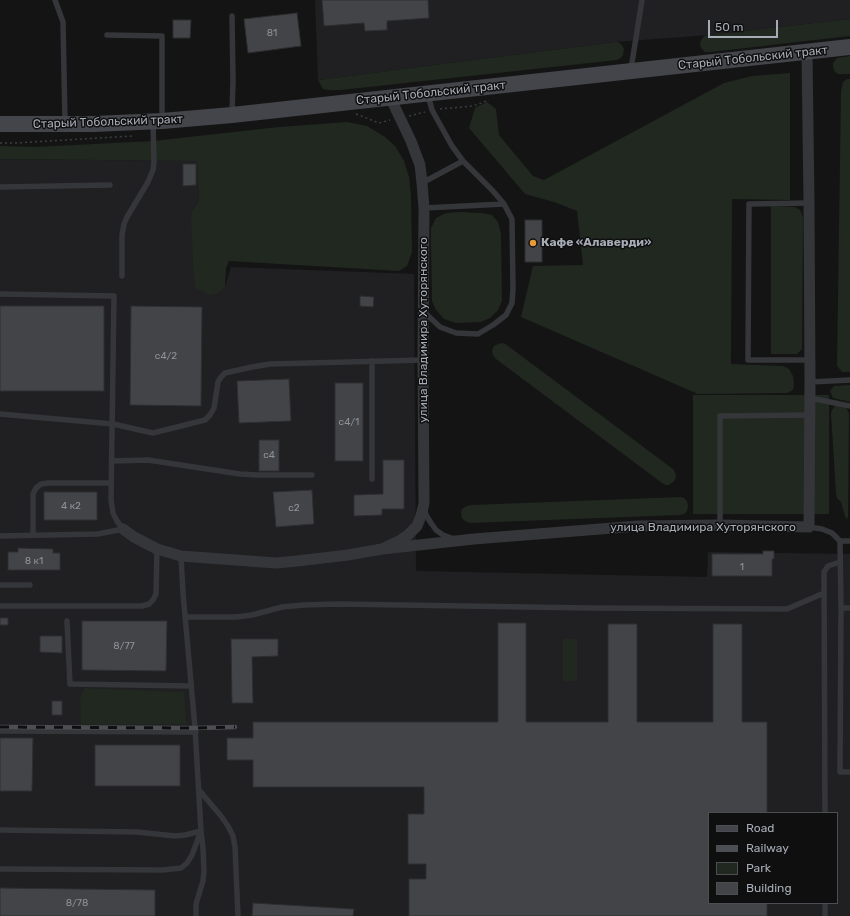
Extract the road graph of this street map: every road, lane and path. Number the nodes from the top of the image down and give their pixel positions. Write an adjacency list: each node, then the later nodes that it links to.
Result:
1 (55, 0): 13 (lane)
2 (642, 0): 7 (lane)
3 (232, 16): 10 (lane)
4 (107, 35): 11 (lane)
5 (850, 47): 6 (street, Старый Тобольский тракт)
6 (807, 52): 7 (street, Старый Тобольский тракт); 18 (street)
7 (631, 71): 8 (street, Старый Тобольский тракт)
8 (428, 94): 9 (street, Старый Тобольский тракт); 14 (lane)
9 (390, 97): 10 (street, Старый Тобольский тракт); 15 (street, улица Владимира Хуторянского)
10 (232, 115): 11 (street, Старый Тобольский тракт)
11 (158, 121): 13 (street, Старый Тобольский тракт); 21 (lane)
12 (4, 124): 13 (street, Старый Тобольский тракт)
13 (65, 125)
14 (463, 161): 15 (lane); 19 (lane)
15 (422, 184): 20 (street, улица Владимира Хуторянского)
16 (110, 185): 17 (lane)
17 (0, 187)
18 (809, 203): 25 (street); 25 (lane)
19 (504, 204): 20 (lane); 23 (lane)
20 (424, 208): 23 (street, улица Владимира Хуторянского)
21 (122, 276)
22 (0, 294): 33 (lane)
23 (423, 312): 24 (street, улица Владимира Хуторянского)
24 (423, 360): 26 (lane); 38 (street, улица Владимира Хуторянского)
25 (810, 360): 28 (street)
26 (372, 361): 33 (lane); 36 (lane)
27 (850, 380): 28 (lane)
28 (810, 382): 29 (street)
29 (810, 398): 30 (lane); 32 (street)
30 (850, 406)
31 (0, 414): 33 (lane)
32 (810, 415): 39 (lane); 40 (street)
33 (112, 424): 34 (lane)
34 (112, 461): 35 (lane); 37 (lane)
35 (312, 475)
36 (372, 479)
37 (111, 483): 41 (lane); 42 (lane)
38 (424, 504): 44 (lane); 48 (street, улица Владимира Хуторянского)
39 (720, 525): 40 (street, улица Владимира Хуторянского); 44 (street, улица Владимира Хуторянского)
40 (809, 527): 45 (lane)
41 (124, 529): 42 (lane); 47 (street, улица Владимира Хуторянского)
42 (33, 535): 43 (lane)
43 (0, 536)
44 (459, 540): 48 (street, улица Владимира Хуторянского)
45 (840, 541): 46 (lane); 50 (lane)
46 (850, 541)
47 (157, 549): 49 (street, улица Владимира Хуторянского); 54 (lane)
48 (382, 549): 49 (street, улица Владимира Хуторянского)
49 (181, 556): 57 (lane)
50 (840, 562): 53 (lane); 55 (lane)
51 (0, 585): 52 (lane)
52 (30, 585)
53 (824, 593): 57 (lane); 64 (lane)
54 (0, 606)
55 (841, 608): 56 (lane); 62 (lane)
56 (850, 608)
57 (185, 617): 59 (lane)
58 (67, 621): 59 (lane)
59 (191, 686): 61 (lane)
60 (0, 731): 61 (lane)
61 (196, 732): 63 (lane)
62 (850, 772)
63 (199, 790): 66 (lane); 70 (lane)
64 (825, 812)
65 (0, 830): 66 (lane)
66 (201, 831): 67 (lane); 69 (lane)
67 (0, 868)
68 (825, 904): 71 (lane)
69 (196, 916)
70 (238, 916)
71 (825, 916)

